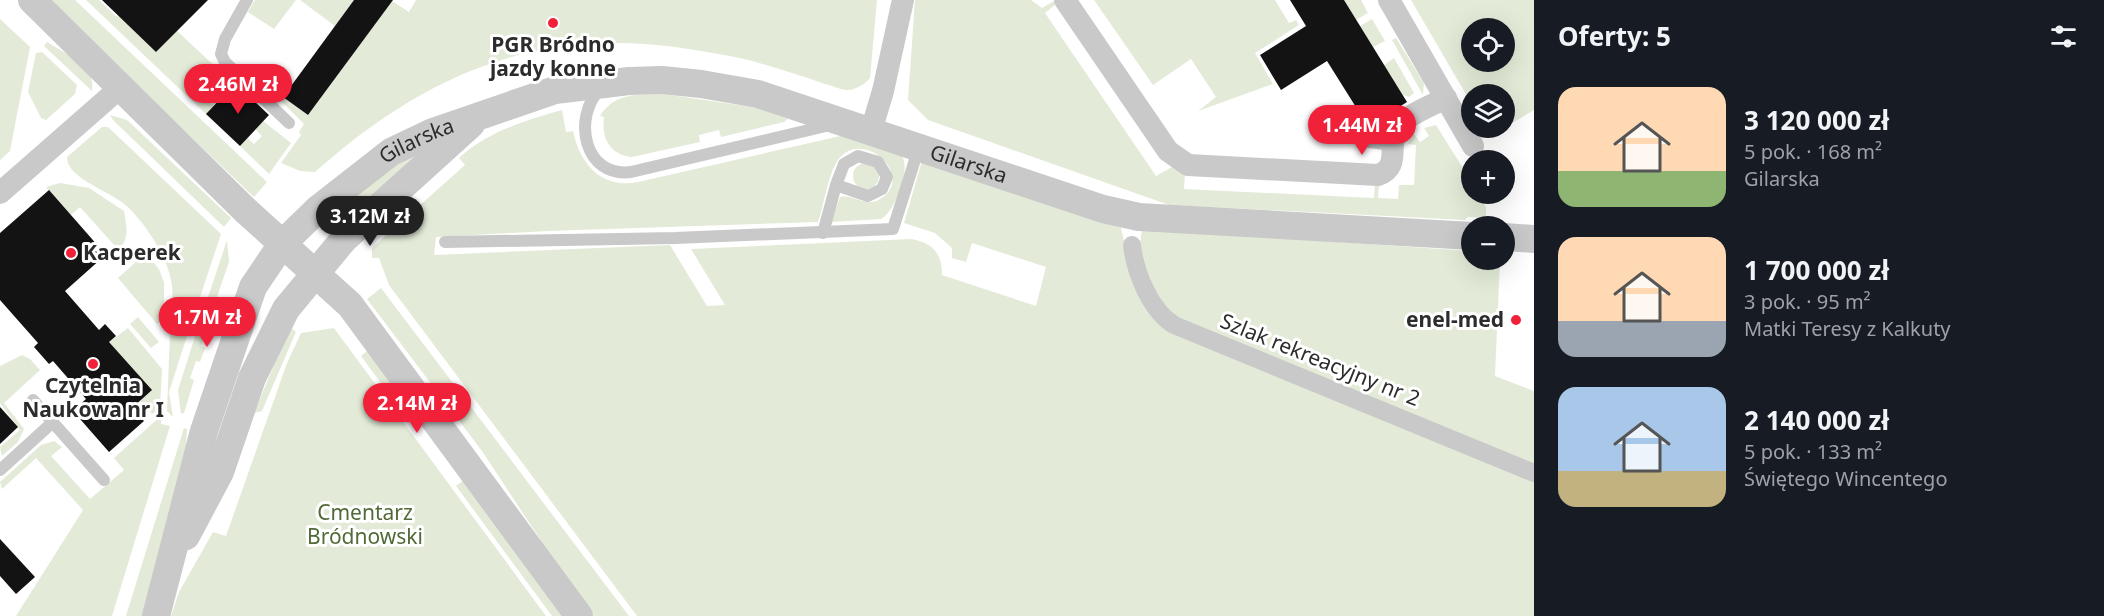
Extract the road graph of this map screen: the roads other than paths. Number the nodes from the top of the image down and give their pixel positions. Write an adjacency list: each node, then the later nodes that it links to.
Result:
1 (32, 0): 7 (street)
2 (247, 0): 11 (lane)
3 (903, 0): 13 (street)
4 (1065, 0): 14 (street)
5 (1389, 0): 8 (street)
6 (608, 83): 9 (street, Gilarska); 10 (street, Gilarska); 10 (lane)
7 (122, 86): 18 (street); 24 (street)
8 (1446, 98): 14 (street); 15 (street)
9 (475, 120): 24 (street, Gilarska); 26 (street, Gilarska)
10 (843, 121): 13 (street, Gilarska)
11 (290, 123)
12 (1356, 125): 14 (street)
13 (871, 131): 16 (street, Gilarska)
14 (1393, 140)
15 (1473, 146)
16 (919, 147): 19 (lane); 20 (street, Gilarska)
17 (836, 185): 19 (lane)
18 (0, 193)
19 (823, 233): 23 (lane)
20 (1461, 235)
21 (1515, 238): 22 (street)
22 (1534, 239)
23 (446, 242)
24 (282, 244): 26 (street); 32 (street, Gilarska)
25 (1132, 245): 30 (street, Szlak rekreacyjny nr 2)
26 (315, 273): 32 (street, Gilarska); 34 (street)
27 (33, 399): 28 (lane)
28 (53, 422): 29 (lane); 31 (lane)
29 (0, 470)
30 (1534, 473)
31 (104, 480)
32 (173, 559): 33 (street)
33 (156, 616)
34 (579, 616)

